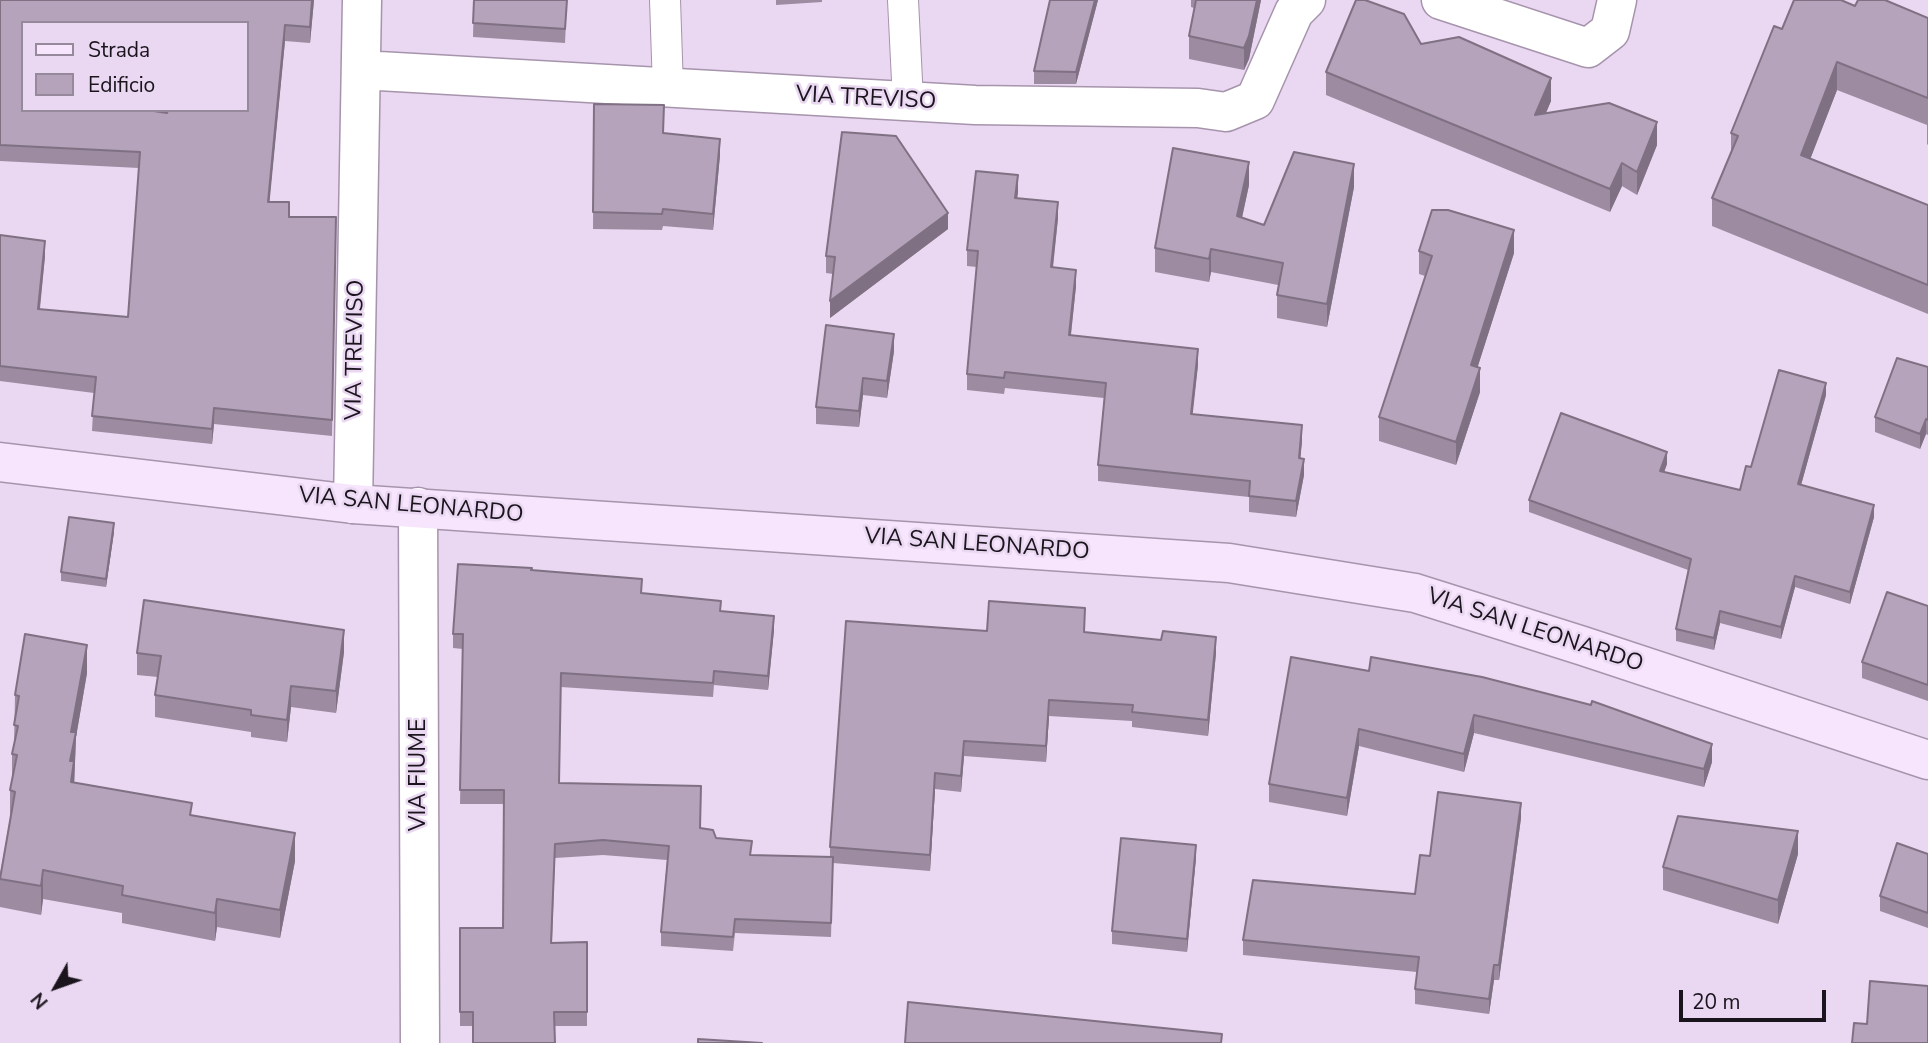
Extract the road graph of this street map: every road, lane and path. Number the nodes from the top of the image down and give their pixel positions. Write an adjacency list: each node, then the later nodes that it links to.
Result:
1 (362, 0): 8 (street, VIA TREVISO)
2 (665, 0): 9 (lane)
3 (903, 0): 10 (lane)
4 (1306, 0): 10 (street, VIA TREVISO)
5 (1441, 0): 7 (street)
6 (1647, 0): 7 (street)
7 (1613, 15)
8 (361, 70): 9 (street, VIA TREVISO); 12 (street, VIA TREVISO)
9 (668, 88): 10 (street, VIA TREVISO)
10 (908, 101)
11 (0, 462): 12 (main road, VIA SAN LEONARDO)
12 (353, 504): 13 (main road, VIA SAN LEONARDO)
13 (418, 508): 14 (main road, VIA SAN LEONARDO); 15 (street, VIA FIUME)
14 (1928, 760)
15 (420, 1043)

